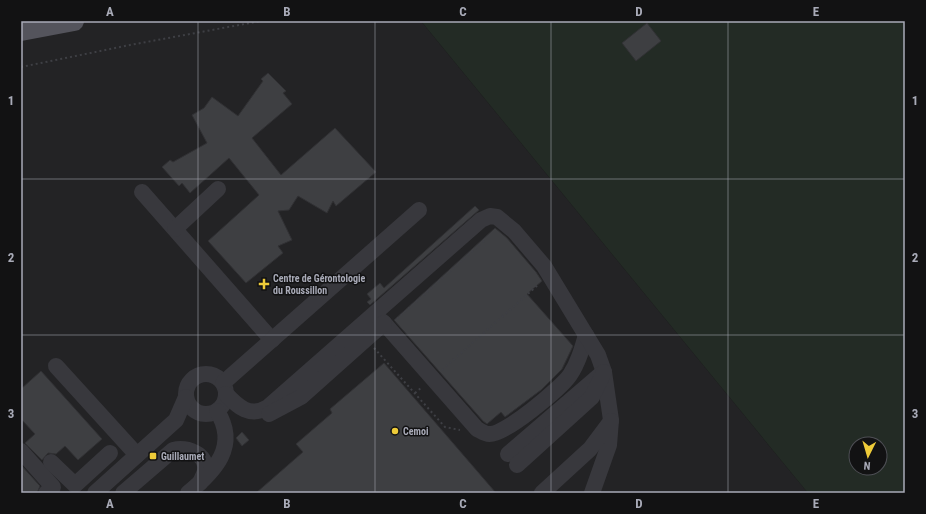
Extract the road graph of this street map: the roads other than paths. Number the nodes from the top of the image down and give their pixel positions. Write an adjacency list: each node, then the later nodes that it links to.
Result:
1 (74, 21): 2 (main road)
2 (21, 31)
3 (218, 189): 6 (street)
4 (142, 192): 6 (street)
5 (420, 210): 9 (street)
6 (175, 230): 9 (street)
7 (382, 322): 8 (street); 8 (street); 13 (street)
8 (586, 335): 11 (street)
9 (272, 340): 13 (street)
10 (56, 366): 19 (street)
11 (604, 372): 16 (street); 20 (street)
12 (186, 397): 13 (street); 14 (street); 15 (street)
13 (222, 399): 14 (street); 22 (street)
14 (199, 413): 15 (street)
15 (176, 420): 19 (street)
16 (611, 420): 27 (street); 28 (street)
17 (21, 451): 24 (street)
18 (110, 453): 23 (street)
19 (137, 455): 25 (street)
20 (512, 459)
21 (51, 462): 23 (street)
22 (194, 488): 26 (street)
23 (80, 489)
24 (52, 491)
25 (95, 493)
26 (123, 493)
27 (542, 493)
28 (592, 493)

